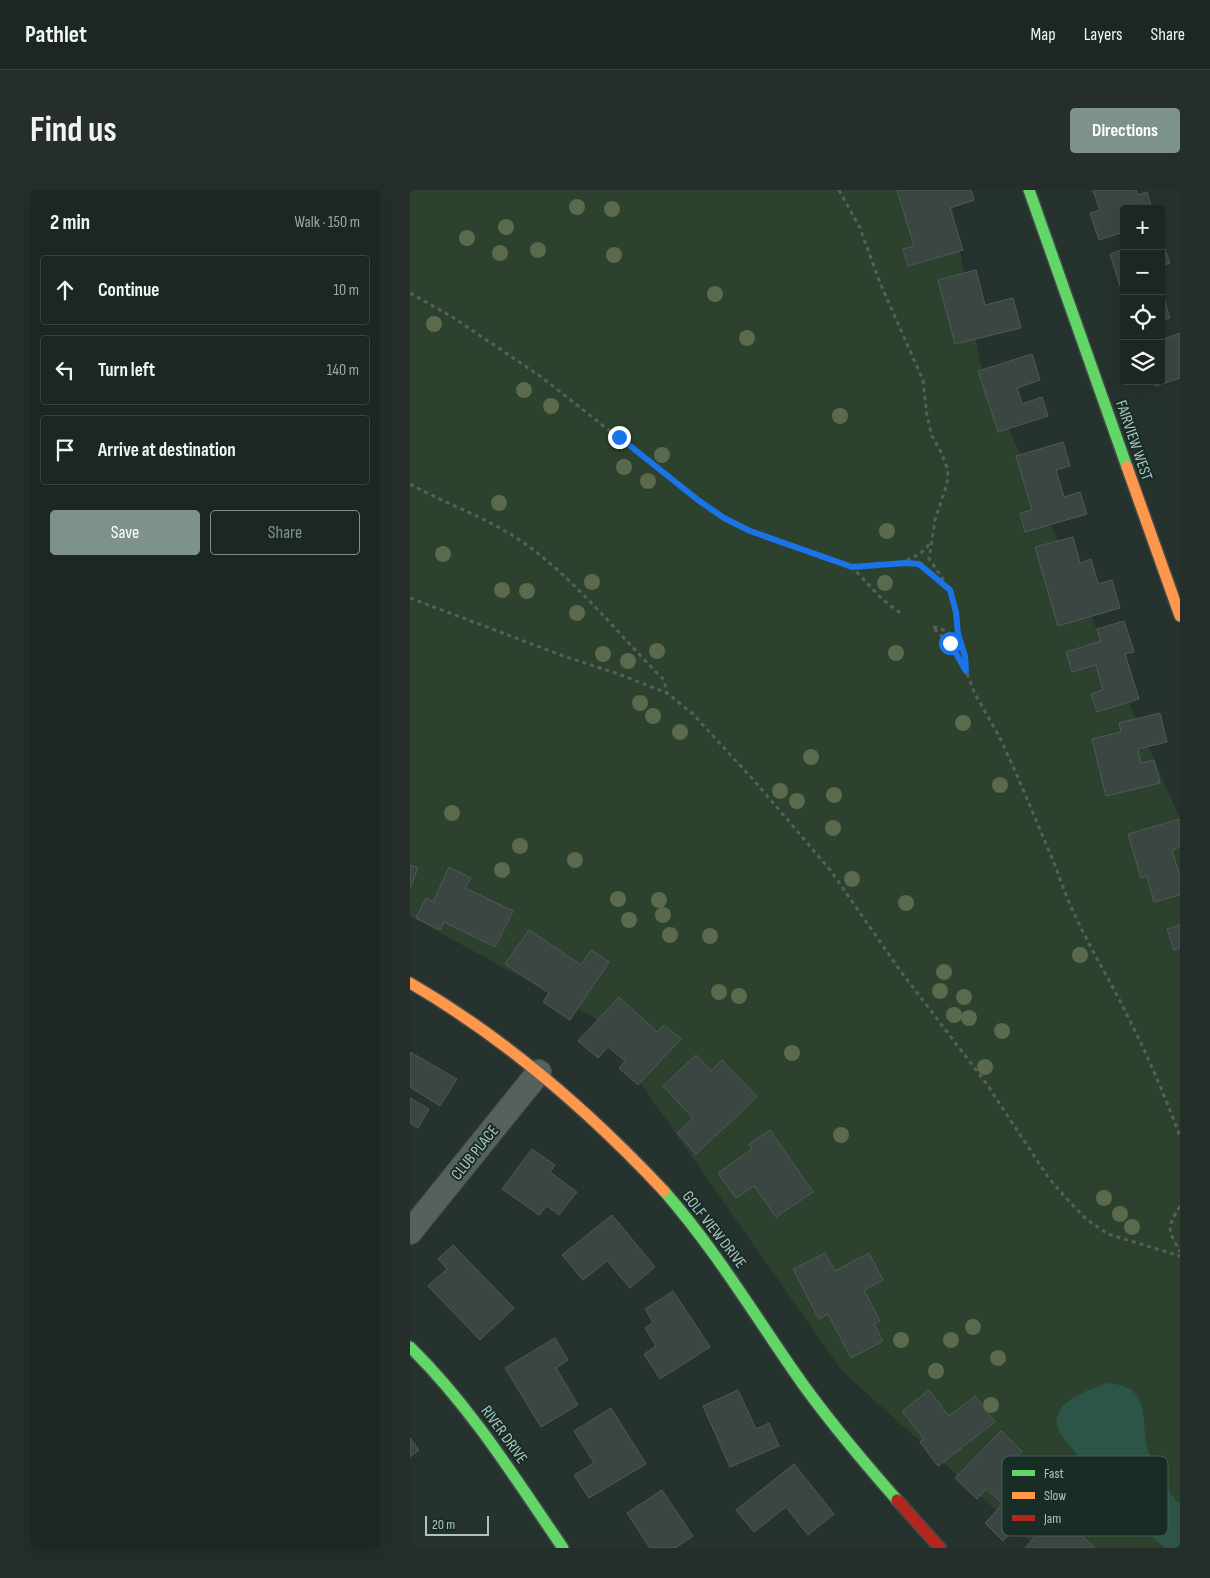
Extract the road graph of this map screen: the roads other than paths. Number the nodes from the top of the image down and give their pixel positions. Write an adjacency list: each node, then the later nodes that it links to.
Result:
1 (1029, 190): 2 (street, FAIRVIEW WEST)
2 (1180, 616)
3 (410, 983): 4 (street, GOLF VIEW DRIVE)
4 (539, 1072): 5 (street, CLUB PLACE); 8 (street, GOLF VIEW DRIVE)
5 (410, 1232)
6 (410, 1347): 7 (street, RIVER DRIVE)
7 (563, 1548)
8 (940, 1548)

